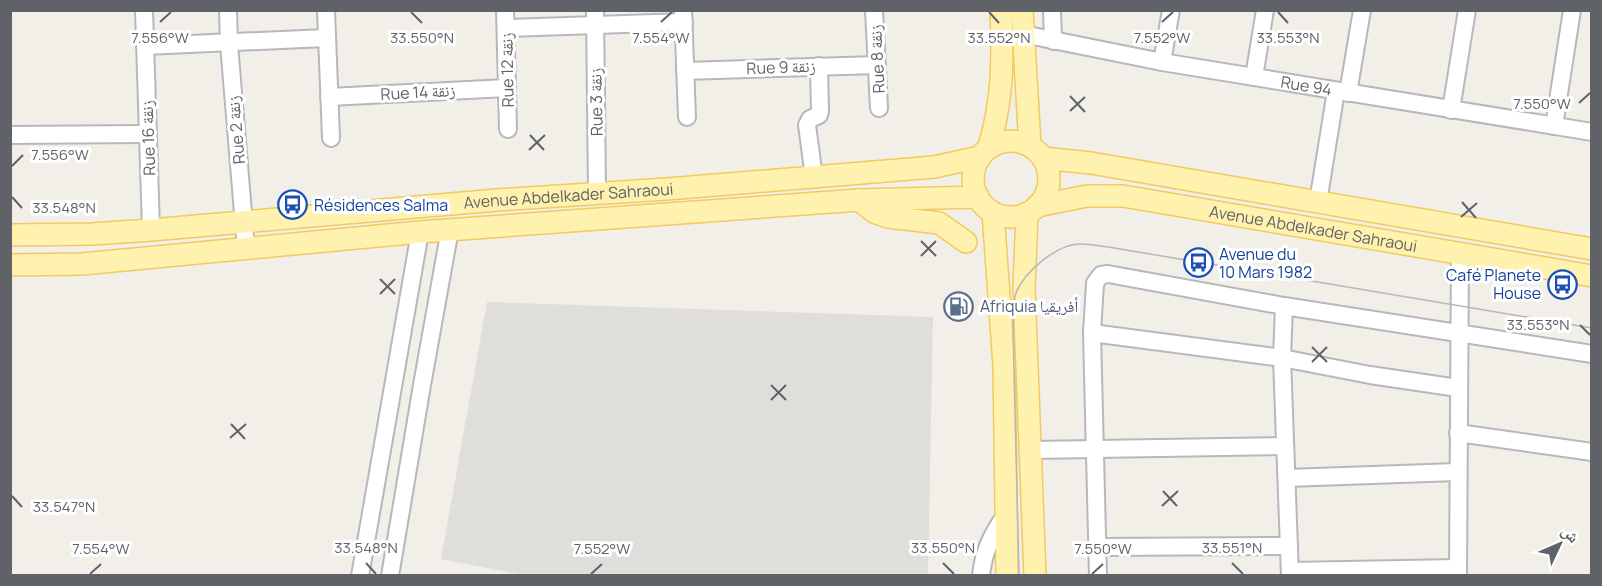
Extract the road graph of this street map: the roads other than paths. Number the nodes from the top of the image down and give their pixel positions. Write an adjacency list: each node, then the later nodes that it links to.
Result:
1 (144, 10): 21 (street, Rue 16 زنقة)
2 (228, 10): 20 (street, Rue 2 زنقة)
3 (326, 10): 18 (street)
4 (505, 10): 16 (street, Rue 12 زنقة)
5 (874, 10): 23 (street, Rue 8 زنقة)
6 (1000, 10): 39 (main road)
7 (1022, 10): 17 (main road)
8 (1052, 10): 19 (street)
9 (1171, 10): 22 (street)
10 (1265, 10): 26 (street)
11 (1362, 10): 28 (street)
12 (1467, 10): 31 (street)
13 (1572, 10): 33 (street)
14 (684, 16): 15 (street); 25 (street)
15 (595, 17): 16 (street); 42 (street, Rue 3 زنقة)
16 (506, 28): 27 (street, Rue 12 زنقة)
17 (1023, 34): 19 (street, Rue 94); 40 (main road)
18 (326, 38): 20 (street); 29 (street)
19 (1053, 41): 22 (street, Rue 94)
20 (229, 44): 21 (street); 48 (street, Rue 2 زنقة)
21 (145, 46): 36 (street, Rue 16 زنقة)
22 (1162, 62): 26 (street, Rue 94)
23 (877, 65): 24 (street, Rue 9 زنقة); 30 (street, Rue 8 زنقة)
24 (819, 66): 25 (street, Rue 9 زنقة); 41 (street)
25 (685, 71): 32 (street)
26 (1254, 77): 28 (street, Rue 94)
27 (507, 88): 29 (street, Rue 14 زنقة); 34 (street, Rue 12 زنقة)
28 (1342, 92): 31 (street, Rue 94); 45 (street)
29 (329, 97): 38 (street)
30 (879, 108)
31 (1451, 110): 33 (street, Rue 94)
32 (687, 117)
33 (1554, 126): 35 (street, Rue 94)
34 (508, 129)
35 (1592, 132)
36 (147, 134): 37 (street); 50 (street, Rue 16 زنقة)
37 (10, 135)
38 (331, 138)
39 (984, 152): 40 (main road); 41 (main road, Avenue Abdelkader Sahraoui); 43 (main road)
40 (1037, 152): 45 (main road, Avenue Abdelkader Sahraoui); 46 (main road)
41 (814, 177): 42 (main road, Avenue Abdelkader Sahraoui)
42 (597, 193): 48 (main road, Avenue Abdelkader Sahraoui)
43 (978, 197): 44 (main road, Avenue Abdelkader Sahraoui); 47 (main road)
44 (859, 200): 49 (main road, Avenue Abdelkader Sahraoui); 53 (main road)
45 (1318, 202): 55 (main road, Avenue Abdelkader Sahraoui)
46 (1032, 210): 47 (main road); 56 (main road, Avenue Abdelkader Sahraoui); 67 (main road)
47 (993, 213): 72 (main road)
48 (244, 222): 50 (main road, Avenue Abdelkader Sahraoui); 54 (street, Rue 2 زنقة)
49 (450, 229): 51 (main road, Avenue Abdelkader Sahraoui); 78 (street)
50 (151, 231): 52 (main road, Avenue Abdelkader Sahraoui)
51 (420, 232): 54 (main road, Avenue Abdelkader Sahraoui); 77 (street)
52 (10, 235)
53 (966, 242)
54 (246, 249): 57 (main road, Avenue Abdelkader Sahraoui)
55 (1592, 249)
56 (1460, 252): 58 (main road, Avenue Abdelkader Sahraoui); 60 (street)
57 (10, 265)
58 (1592, 276)
59 (1284, 306): 60 (street); 61 (street); 63 (street)
60 (1459, 332): 62 (street); 64 (street)
61 (1092, 333): 63 (street); 68 (street)
62 (1592, 354)
63 (1282, 358): 64 (street); 66 (street)
64 (1458, 388): 65 (street)
65 (1458, 433): 69 (street); 70 (street)
66 (1285, 446): 68 (street); 71 (street)
67 (1031, 450): 68 (street); 81 (main road)
68 (1094, 450): 74 (street)
69 (1592, 452)
70 (1457, 472): 71 (street); 75 (street)
71 (1287, 478): 73 (street)
72 (1006, 515): 79 (street); 80 (main road)
73 (1289, 546): 74 (street); 76 (street)
74 (1098, 547): 82 (street)
75 (1458, 572): 76 (street)
76 (1290, 574)
77 (360, 576)
78 (390, 576)
79 (981, 576)
80 (1007, 576)
81 (1035, 576)
82 (1098, 576)

